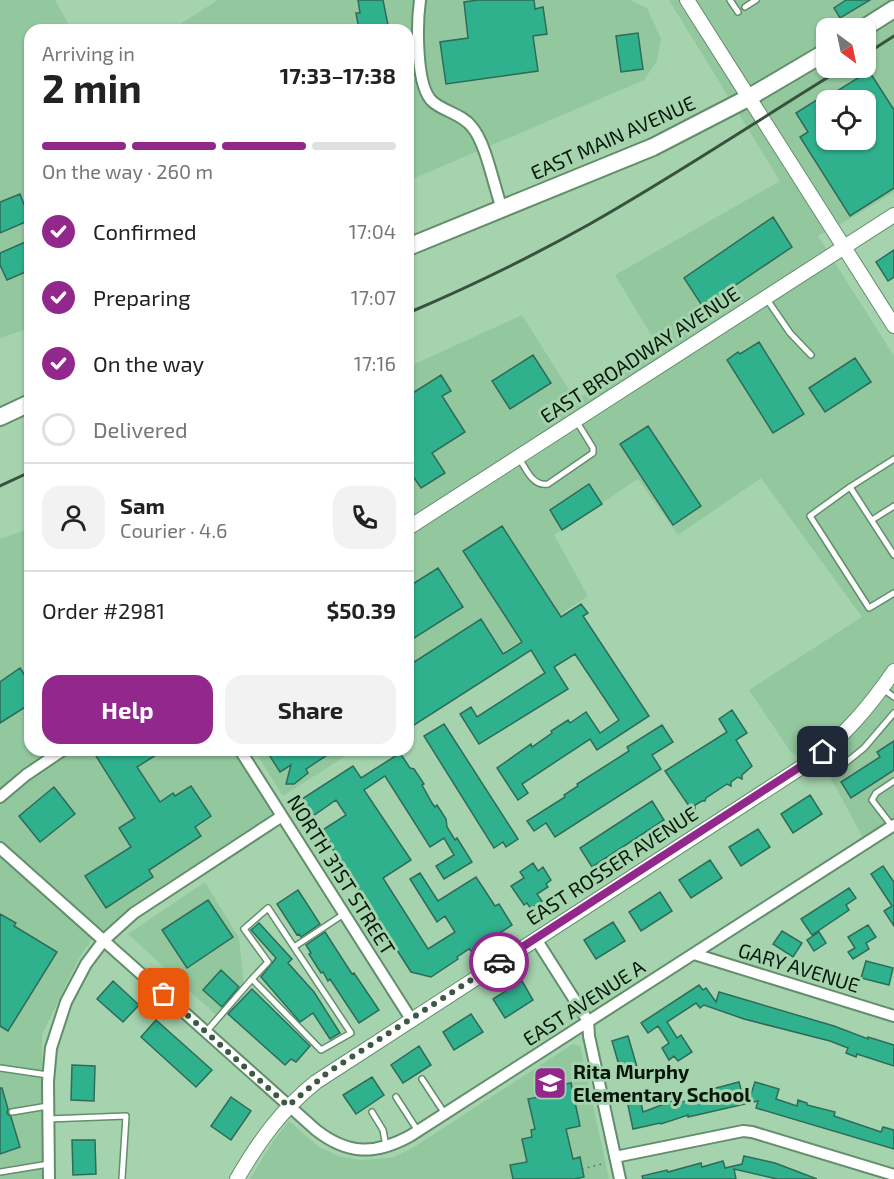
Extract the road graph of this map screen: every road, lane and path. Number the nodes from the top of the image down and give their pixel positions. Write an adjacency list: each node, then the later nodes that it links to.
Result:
1 (420, 0): 11 (street)
2 (687, 0): 10 (street)
3 (730, 0): 7 (lane)
4 (756, 0): 5 (lane)
5 (745, 7)
6 (894, 9): 8 (main road)
7 (738, 12)
8 (876, 20)
9 (816, 58): 10 (main road, EAST MAIN AVENUE)
10 (748, 98): 11 (main road, EAST MAIN AVENUE); 14 (street)
11 (502, 208): 13 (main road, EAST MAIN AVENUE)
12 (894, 215): 14 (street, EAST BROADWAY AVENUE)
13 (414, 245)
14 (843, 247): 15 (street, EAST BROADWAY AVENUE); 16 (street)
15 (765, 297): 17 (lane); 20 (street, EAST BROADWAY AVENUE)
16 (894, 326)
17 (811, 355)
18 (24, 406): 19 (main road)
19 (0, 417)
20 (576, 420): 21 (street, EAST BROADWAY AVENUE); 21 (lane)
21 (518, 457): 26 (street, EAST BROADWAY AVENUE)
22 (894, 459): 23 (lane)
23 (850, 488): 25 (lane); 28 (lane)
24 (894, 506): 25 (lane)
25 (872, 520): 27 (lane)
26 (414, 524)
27 (894, 555)
28 (894, 593)
29 (894, 671): 30 (street, EAST ROSSER AVENUE)
30 (882, 689): 31 (lane); 33 (street, EAST ROSSER AVENUE)
31 (894, 697)
32 (894, 713): 33 (lane)
33 (826, 750): 42 (street, EAST ROSSER AVENUE)
34 (54, 756): 37 (street)
35 (244, 756): 38 (street, NORTH 31ST STREET)
36 (894, 781): 39 (lane)
37 (0, 797)
38 (282, 816): 41 (street, NORTH 31ST STREET); 43 (street)
39 (893, 826): 45 (street, EAST AVENUE A)
40 (0, 848): 43 (street, EAST AVENUE A)
41 (344, 914): 44 (lane); 48 (street, NORTH 31ST STREET)
42 (536, 939): 48 (street, EAST ROSSER AVENUE); 49 (street)
43 (104, 940): 50 (street, EAST AVENUE A); 52 (street)
44 (294, 947): 46 (lane); 46 (lane)
45 (694, 954): 47 (street, GARY AVENUE); 49 (street, EAST AVENUE A)
46 (252, 979): 50 (lane)
47 (894, 1017)
48 (411, 1019): 56 (street, EAST ROSSER AVENUE)
49 (588, 1021): 59 (street, EAST AVENUE A); 63 (street)
50 (206, 1032): 56 (street, EAST AVENUE A)
51 (0, 1068): 52 (lane)
52 (48, 1074): 55 (street)
53 (422, 1078): 59 (lane)
54 (396, 1097): 61 (lane)
55 (48, 1106): 57 (lane); 60 (street)
56 (288, 1106): 62 (street, EAST AVENUE A); 71 (street, EAST ROSSER AVENUE)
57 (12, 1112)
58 (372, 1112): 62 (lane)
59 (445, 1114): 61 (street, EAST AVENUE A)
60 (48, 1119): 64 (street); 70 (lane)
61 (418, 1131): 62 (street, EAST AVENUE A)
62 (387, 1147)
63 (615, 1157): 68 (street); 72 (street)
64 (49, 1164): 67 (lane); 69 (street)
65 (602, 1164): 66 (path)
66 (582, 1169)
67 (0, 1172)
68 (894, 1175)
69 (49, 1179)
70 (122, 1179)
71 (237, 1179)
72 (620, 1179)

